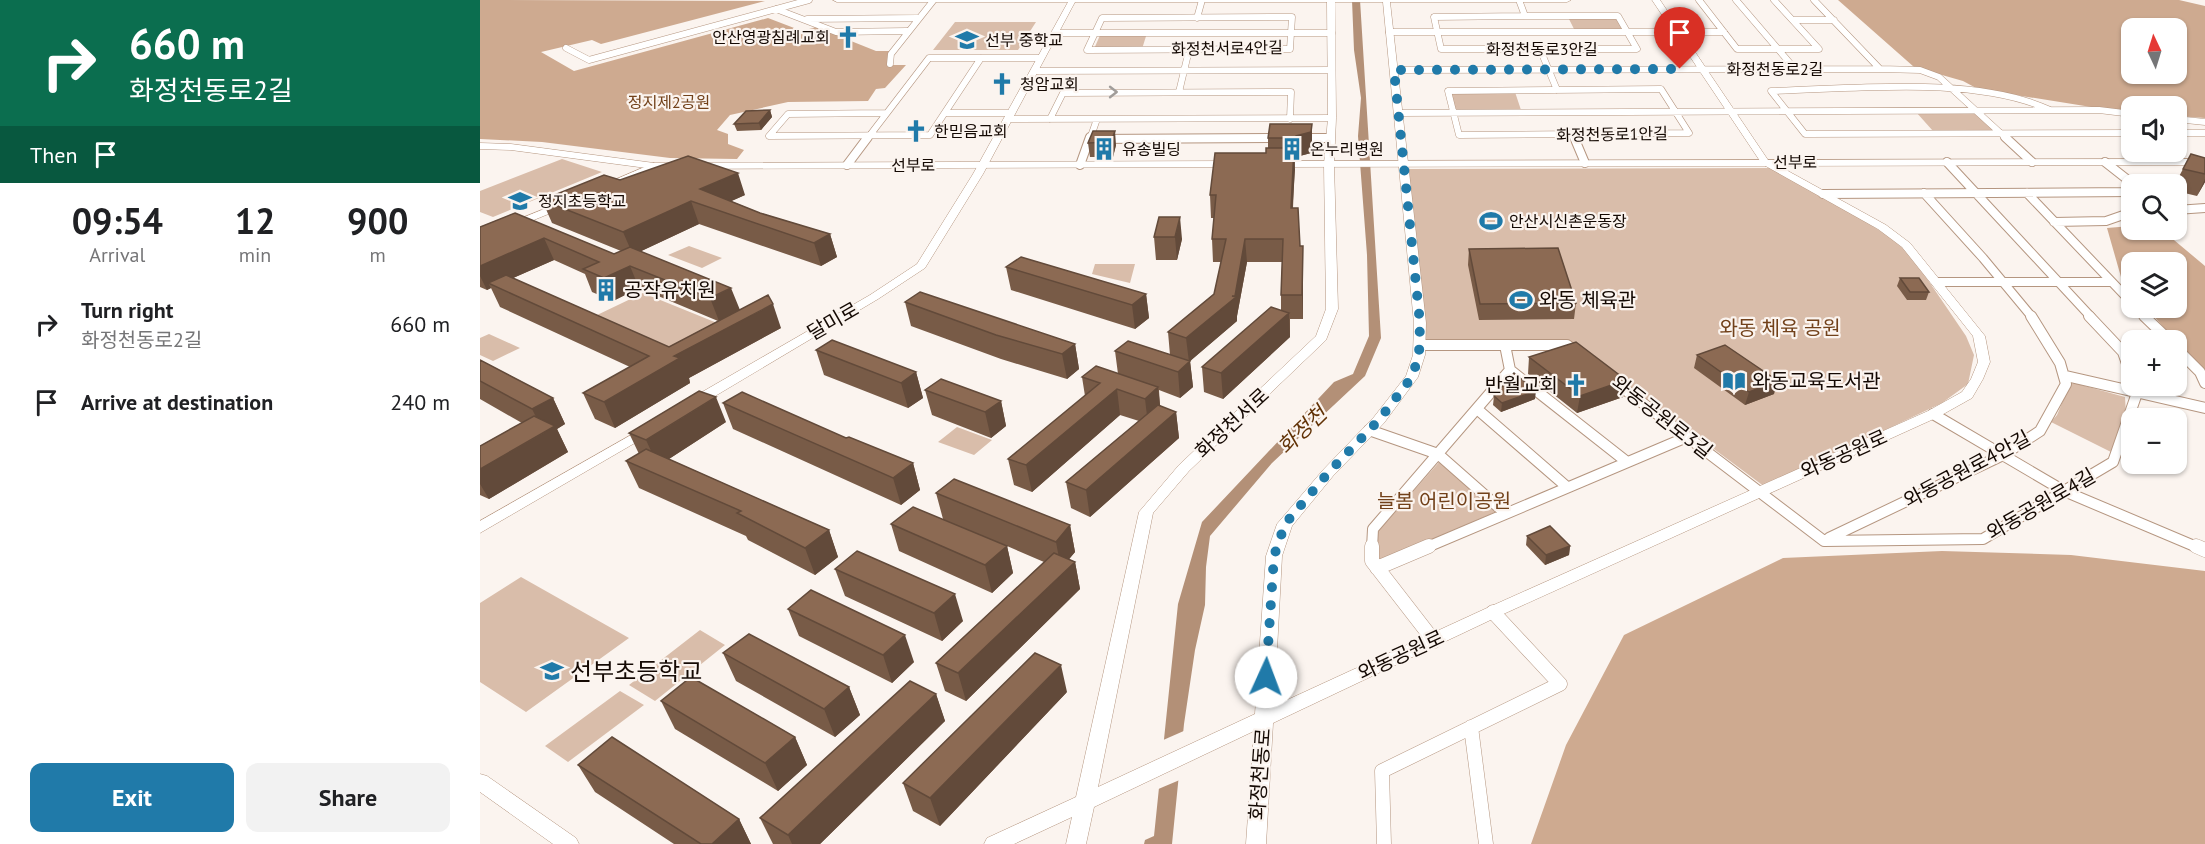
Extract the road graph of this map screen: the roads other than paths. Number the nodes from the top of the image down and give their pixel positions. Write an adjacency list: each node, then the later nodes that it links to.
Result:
1 (809, 0): 18 (street)
2 (837, 0): 17 (street)
3 (973, 0): 4 (street); 17 (street)
4 (1073, 0): 5 (street); 31 (street, 달미로)
5 (1202, 0): 6 (street); 21 (street)
6 (1331, 0): 7 (street); 34 (street, 화정천서로)
7 (1345, 0): 8 (street)
8 (1372, 0): 9 (street)
9 (1386, 0): 10 (street); 26 (street, 화정천동로)
10 (1519, 0): 11 (street); 19 (street)
11 (1567, 0)
12 (1656, 0): 29 (street, 와동공원로)
13 (1699, 0): 30 (street)
14 (1736, 0): 37 (street)
15 (1774, 0): 23 (street)
16 (1814, 0): 24 (street)
17 (933, 1): 20 (street)
18 (776, 9): 22 (street); 35 (street)
19 (1525, 16): 27 (street, 화정천동로3안길); 28 (street, 화정천동로3안길)
20 (918, 18): 22 (street); 25 (street)
21 (1197, 18): 32 (street, 화정천서로4안길); 33 (street, 화정천서로4안길)
22 (800, 19): 25 (street)
23 (1793, 20): 24 (street); 37 (street)
24 (1834, 21): 44 (street)
25 (907, 31): 41 (street)
26 (1389, 32): 27 (street); 47 (street, 화정천동로)
27 (1437, 32): 28 (street); 36 (street, 화정천동로3안길)
28 (1627, 32): 29 (street); 36 (street, 화정천동로3안길)
29 (1676, 32): 30 (street); 42 (street, 와동공원로)
30 (1724, 32): 37 (street)
31 (1055, 33): 32 (street); 40 (street, 달미로)
32 (1095, 33): 33 (street); 38 (street, 화정천서로4안길)
33 (1291, 33): 34 (street); 38 (street, 화정천서로4안길)
34 (1332, 33): 46 (street, 화정천서로)
35 (566, 48)
36 (1539, 49): 48 (street)
37 (1778, 49): 43 (street)
38 (1189, 50): 45 (street)
39 (981, 58): 40 (street); 59 (street); 60 (street)
40 (1041, 58): 49 (street, 달미로)
41 (890, 64)
42 (1702, 69): 43 (street, 화정천동로2길); 48 (street, 화정천동로2길); 55 (street, 와동공원로)
43 (1795, 69): 44 (street, 화정천동로2길)
44 (1880, 69): 51 (street, 화정천동로2길)
45 (1184, 70): 46 (street); 49 (street); 52 (street)
46 (1332, 70): 65 (street, 화정천서로)
47 (1394, 70): 48 (street, 화정천동로2길); 61 (street, 화정천동로)
48 (1547, 70): 50 (street)
49 (1034, 71): 63 (street, 달미로)
50 (1557, 90): 54 (street, 화정천동로1안길); 58 (street, 화정천동로1안길)
51 (1954, 90): 53 (street); 56 (street); 57 (street, 화정천동로2길)
52 (1179, 92): 64 (street); 66 (street, one-way to 52)
53 (2050, 110): 57 (street); 62 (street)
54 (1675, 111): 55 (street); 58 (street); 73 (street, 화정천동로1안길)
55 (1731, 111): 56 (street); 79 (street, 와동공원로)
56 (1787, 111): 57 (street); 74 (street)
57 (1977, 111): 74 (street, 화정천동로2길)
58 (1453, 112): 61 (street); 73 (street, 화정천동로1안길)
59 (886, 113): 75 (street); 75 (street)
60 (945, 113): 63 (street); 75 (street)
61 (1398, 113): 86 (street, 화정천동로)
62 (2121, 113)
63 (1009, 116): 66 (street); 88 (street, 달미로)
64 (1290, 118): 65 (street); 67 (street)
65 (1332, 118): 76 (street, 화정천서로)
66 (1050, 119): 67 (street)
67 (1097, 119): 77 (street)
68 (2187, 120): 69 (street)
69 (2205, 122)
70 (2121, 133): 74 (street)
71 (2187, 133): 72 (street)
72 (2205, 133)
73 (1573, 134): 84 (street)
74 (2001, 134): 81 (street, 화정천동로2길)
75 (870, 135): 87 (street)
76 (1330, 138): 77 (street); 85 (street, 화정천서로)
77 (1090, 139): 89 (street)
78 (480, 146): 90 (main road, 선부로)
79 (1765, 162): 80 (main road, 선부로); 84 (main road, 선부로); 96 (street, 와동공원로)
80 (1947, 162): 81 (main road, 선부로); 94 (street)
81 (2032, 162): 82 (main road, 선부로)
82 (2105, 162): 83 (main road, 선부로); 91 (street)
83 (2205, 162)
84 (1585, 163): 86 (main road, 선부로)
85 (1329, 164): 86 (main road, 선부로); 89 (main road, 선부로); 146 (street, 화정천서로)
86 (1404, 164): 111 (street, 화정천동로)
87 (847, 165): 88 (main road, 선부로); 90 (main road, 선부로)
88 (982, 165): 89 (main road, 선부로); 125 (street, 달미로)
89 (1080, 165)
90 (654, 166): 92 (street)
91 (2121, 175)
92 (594, 191)
93 (2121, 192): 95 (street)
94 (1976, 193): 95 (street); 97 (street); 106 (street)
95 (2027, 193): 102 (street)
96 (1823, 194): 97 (street); 104 (street, 와동공원로)
97 (1924, 194): 105 (street)
98 (573, 200): 103 (street)
99 (2205, 208): 100 (street)
100 (2187, 209)
101 (2121, 216): 102 (street)
102 (2054, 222): 107 (street)
103 (480, 239)
104 (1936, 282): 105 (street); 126 (street, 와동공원로)
105 (2004, 282): 106 (street); 117 (street)
106 (2058, 282): 107 (street); 113 (street)
107 (2111, 282): 108 (street)
108 (2121, 292)
109 (2146, 318): 110 (street)
110 (2159, 330)
111 (1420, 345): 112 (street); 128 (street, 화정천동로)
112 (1505, 345): 114 (street); 116 (street)
113 (2121, 351)
114 (1584, 358)
115 (2187, 359): 119 (street)
116 (1510, 370): 124 (street); 132 (street)
117 (2066, 376): 120 (street); 131 (street, 와동공원로4안길)
118 (1610, 378): 129 (street, 와동공원로3길)
119 (2205, 383)
120 (2121, 386)
121 (2133, 396): 134 (street, 와동공원로4길)
122 (2161, 396): 123 (street)
123 (2205, 408)
124 (1477, 409): 130 (street); 133 (street)
125 (681, 410)
126 (1933, 414): 131 (street); 135 (street, 와동공원로)
127 (661, 422): 137 (street)
128 (1369, 430): 130 (street); 143 (street, 화정천동로)
129 (1687, 437): 132 (street); 135 (street, 와동공원로3길)
130 (1438, 454): 136 (street); 140 (street)
131 (2003, 455): 134 (street); 138 (street, 와동공원로4안길)
132 (1627, 462): 133 (street)
133 (1567, 487): 136 (street)
134 (2064, 491): 138 (street, 와동공원로4길); 139 (street)
135 (1758, 492): 138 (street); 141 (street, 와동공원로)
136 (1505, 513): 140 (street)
137 (480, 528)
138 (1824, 541)
139 (2205, 550)
140 (1377, 568): 142 (street)
141 (1493, 612): 142 (street, 와동공원로); 144 (street)
142 (1434, 641): 143 (street, 와동공원로)
143 (1264, 717): 146 (street, 와동공원로); 150 (street, 화정천동로)
144 (1471, 728): 151 (street); 152 (street)
145 (480, 782): 147 (street)
146 (1084, 801): 148 (street); 149 (street, 화정천서로)
147 (569, 844)
148 (994, 844)
149 (1076, 844)
150 (1256, 844)
151 (1384, 844)
152 (1486, 844)

